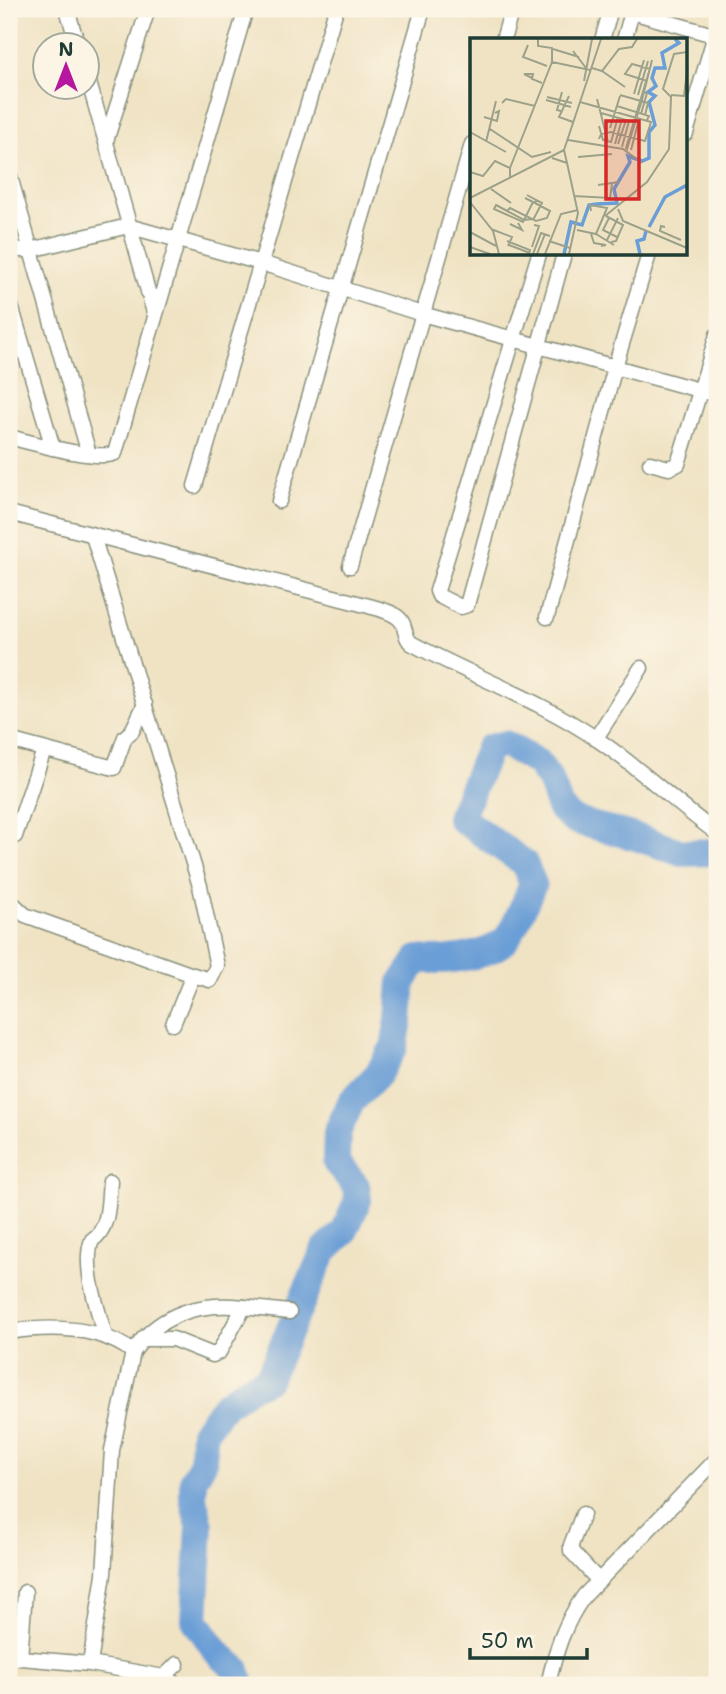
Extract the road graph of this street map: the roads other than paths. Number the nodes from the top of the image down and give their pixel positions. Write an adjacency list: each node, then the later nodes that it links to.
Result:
1 (67, 9): 9 (street)
2 (148, 9): 16 (street)
3 (246, 9): 20 (street)
4 (336, 9): 26 (street)
5 (423, 9): 27 (street)
6 (512, 9): 11 (street)
7 (607, 10): 12 (street)
8 (632, 10): 10 (street); 13 (street)
9 (74, 32)
10 (716, 36): 15 (street)
11 (504, 38)
12 (602, 38)
13 (625, 38)
14 (95, 102): 16 (street)
15 (688, 127)
16 (106, 142): 19 (street)
17 (470, 151): 29 (street)
18 (9, 173): 22 (street)
19 (128, 226): 20 (street); 22 (street); 30 (street)
20 (179, 239): 26 (street); 30 (street)
21 (9, 250): 22 (street)
22 (31, 250): 39 (street)
23 (538, 256): 32 (street)
24 (563, 256): 33 (street)
25 (648, 256): 34 (street)
26 (261, 263): 27 (street); 41 (street)
27 (341, 289): 29 (street); 42 (street)
28 (9, 299): 38 (street)
29 (422, 314): 32 (street); 45 (street)
30 (155, 316): 39 (street)
31 (717, 335): 35 (street)
32 (514, 340): 33 (street); 33 (street)
33 (538, 346): 34 (street)
34 (615, 367): 35 (street); 46 (street)
35 (701, 390): 36 (street); 40 (street)
36 (717, 395)
37 (9, 437): 38 (street)
38 (53, 448): 39 (street)
39 (89, 454)
40 (650, 463)
41 (195, 486)
42 (279, 501)
43 (9, 513): 44 (street)
44 (93, 536): 48 (street); 49 (street)
45 (349, 566)
46 (547, 617)
47 (641, 668): 49 (street)
48 (145, 704): 51 (street); 55 (street)
49 (596, 738): 52 (street)
50 (9, 740): 51 (street)
51 (44, 750): 53 (street)
52 (717, 833)
53 (9, 834)
54 (9, 900): 55 (street)
55 (193, 975): 56 (street)
56 (173, 1024)
57 (110, 1181): 61 (street)
58 (244, 1307): 59 (street); 62 (street); 62 (street)
59 (289, 1312)
60 (9, 1332): 61 (street)
61 (105, 1336): 63 (street)
62 (142, 1339): 63 (street)
63 (133, 1352): 69 (street)
64 (717, 1459): 66 (street)
65 (583, 1514): 66 (street)
66 (599, 1581): 73 (street)
67 (24, 1592): 68 (street)
68 (14, 1658): 69 (street)
69 (90, 1664): 71 (street)
70 (177, 1664): 71 (street)
71 (164, 1677): 72 (street)
72 (178, 1685)
73 (548, 1685)

